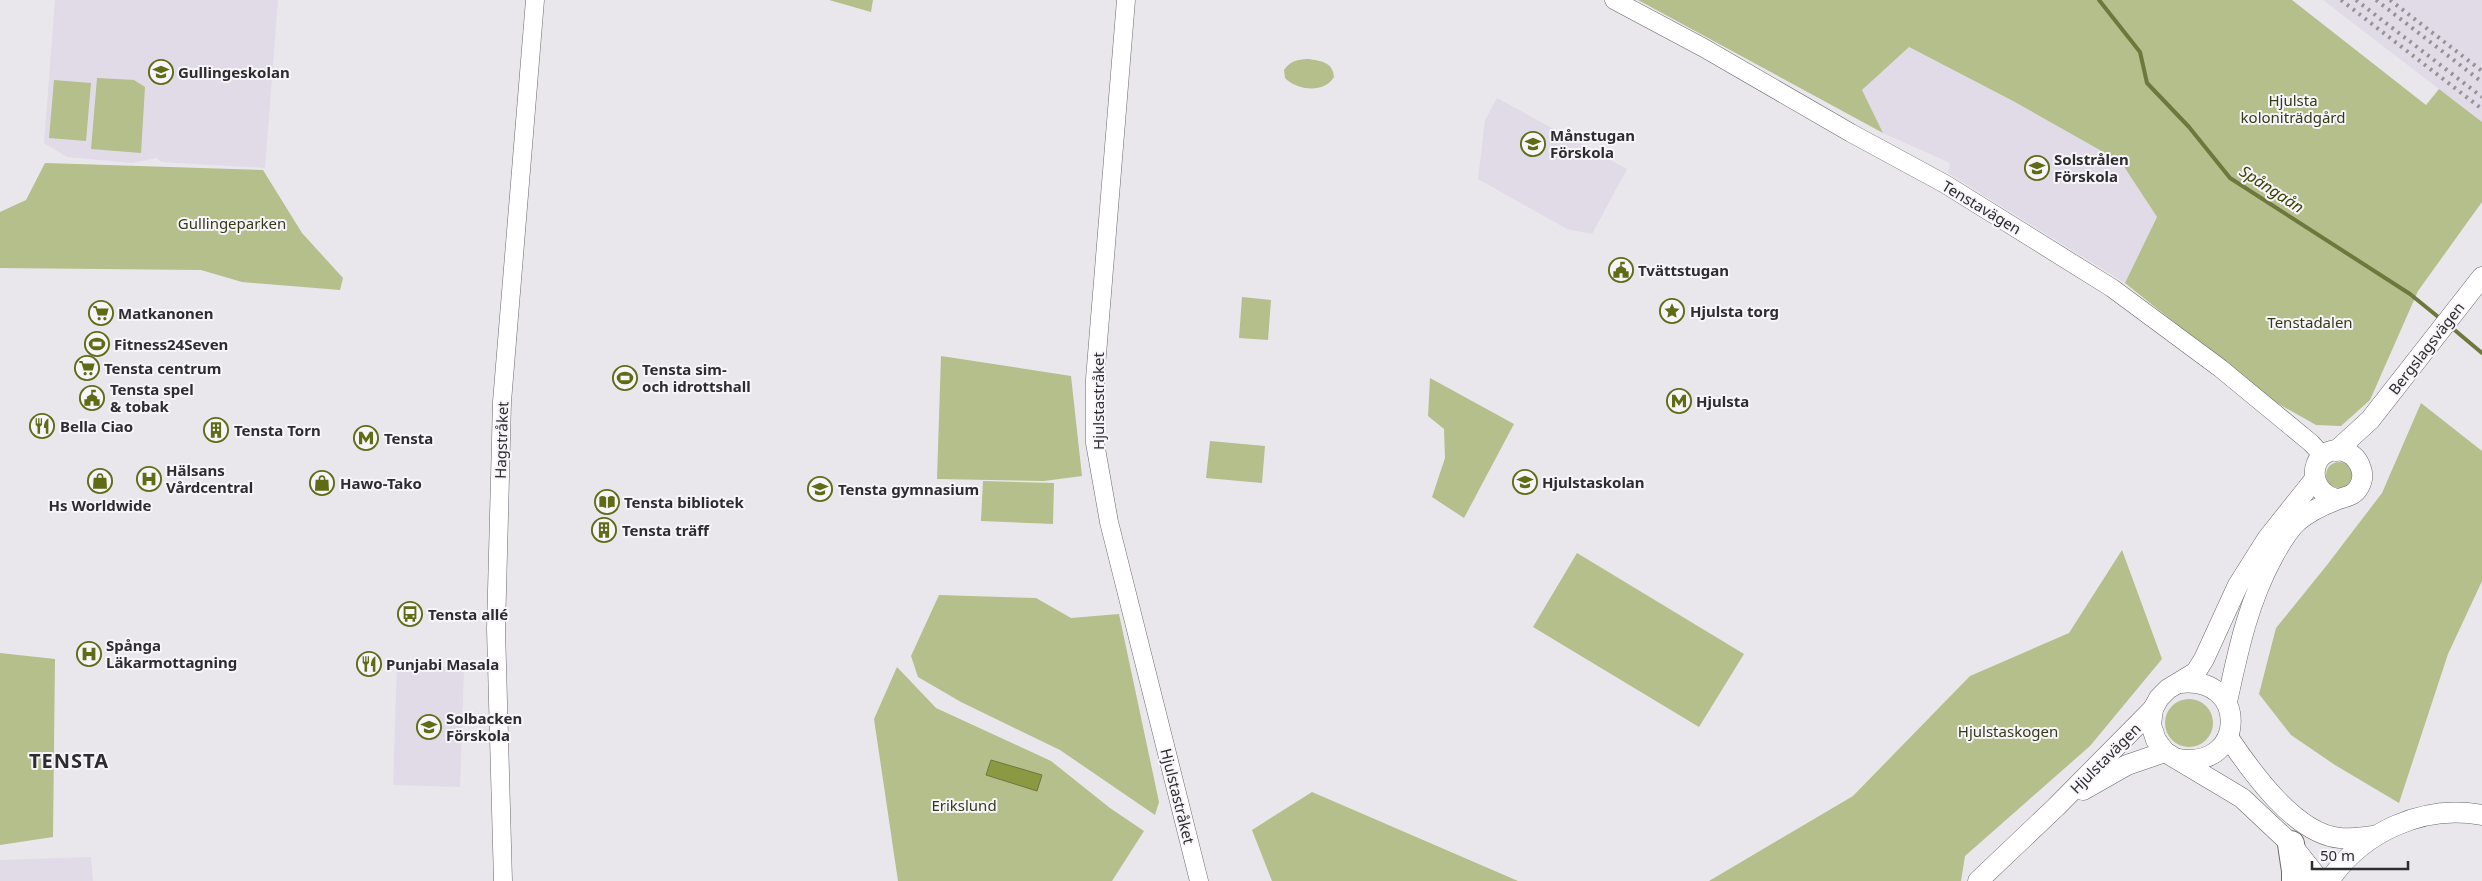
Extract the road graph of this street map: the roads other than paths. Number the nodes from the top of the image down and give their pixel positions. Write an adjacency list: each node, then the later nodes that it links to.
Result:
1 (535, 0): 19 (street, Hagstråket)
2 (1126, 0): 20 (street, Hjulstastråket)
3 (1614, 0): 6 (street, Tenstavägen)
4 (2482, 277): 5 (main road, Bergslagsvägen)
5 (2370, 420): 6 (main road, Bergslagsvägen); 7 (main road, Bergslagsvägen)
6 (2329, 454): 7 (main road); 8 (main road, Bergslagsvägen)
7 (2357, 460): 9 (main road, Bergslagsvägen)
8 (2314, 480): 9 (main road); 10 (main road, Bergslagsvägen)
9 (2336, 499): 11 (main road, Bergslagsvägen)
10 (2179, 683): 11 (main road); 12 (main road, Bergslagsvägen)
11 (2227, 702): 13 (main road, Bergslagsvägen)
12 (2153, 709): 14 (main road); 15 (main road, Hjulstavägen)
13 (2228, 738): 14 (main road); 17 (main road)
14 (2171, 756): 15 (main road, Hjulstavägen); 18 (main road)
15 (2056, 807): 21 (main road, Hjulstavägen)
16 (2482, 815): 17 (main road)
17 (2374, 836): 24 (main road)
18 (2291, 844): 22 (highway); 23 (main road)
19 (503, 881)
20 (1199, 881)
21 (1978, 881)
22 (2294, 881)
23 (2320, 881)
24 (2329, 881)

